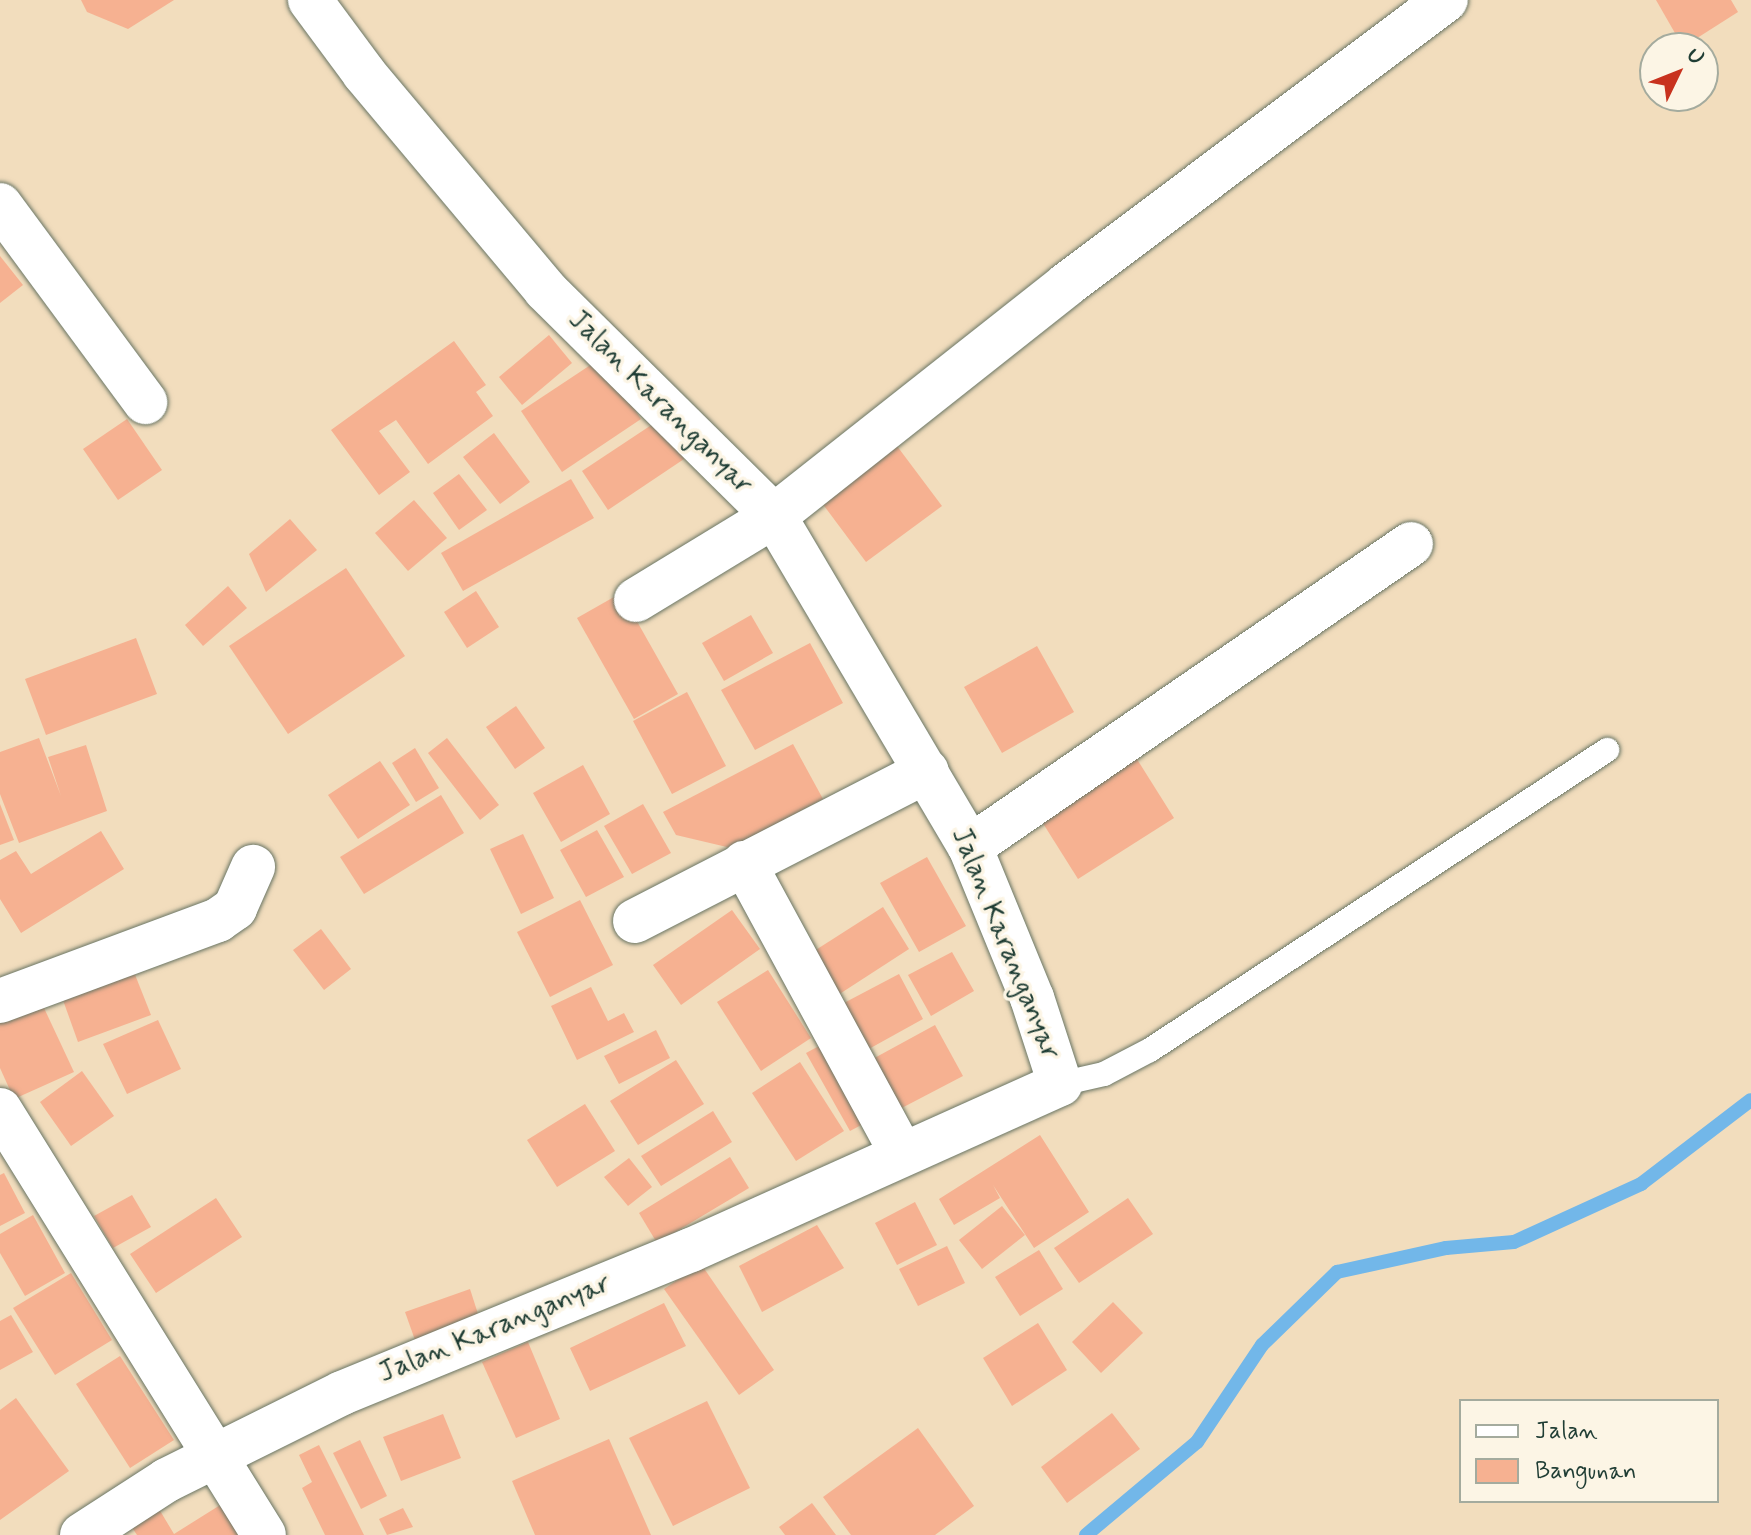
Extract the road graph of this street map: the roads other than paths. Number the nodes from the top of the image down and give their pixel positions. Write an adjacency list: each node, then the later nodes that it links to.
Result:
1 (310, 0): 5 (street, Jalan Karanganyar)
2 (1438, 3): 5 (street)
3 (0, 205): 4 (street)
4 (145, 402)
5 (774, 516): 7 (street); 9 (street, Jalan Karanganyar)
6 (1411, 544): 10 (street)
7 (636, 600)
8 (1607, 750): 15 (lane)
9 (927, 771): 10 (street, Jalan Karanganyar); 11 (street)
10 (970, 847): 15 (street, Jalan Karanganyar)
11 (744, 863): 13 (street); 17 (street)
12 (253, 867): 14 (street)
13 (635, 921)
14 (0, 1001)
15 (1060, 1084): 17 (street, Jalan Karanganyar)
16 (0, 1110): 18 (street)
17 (902, 1154): 18 (street, Jalan Karanganyar)
18 (215, 1456): 19 (street, Jalan Karanganyar); 20 (street)
19 (82, 1535)
20 (264, 1535)

